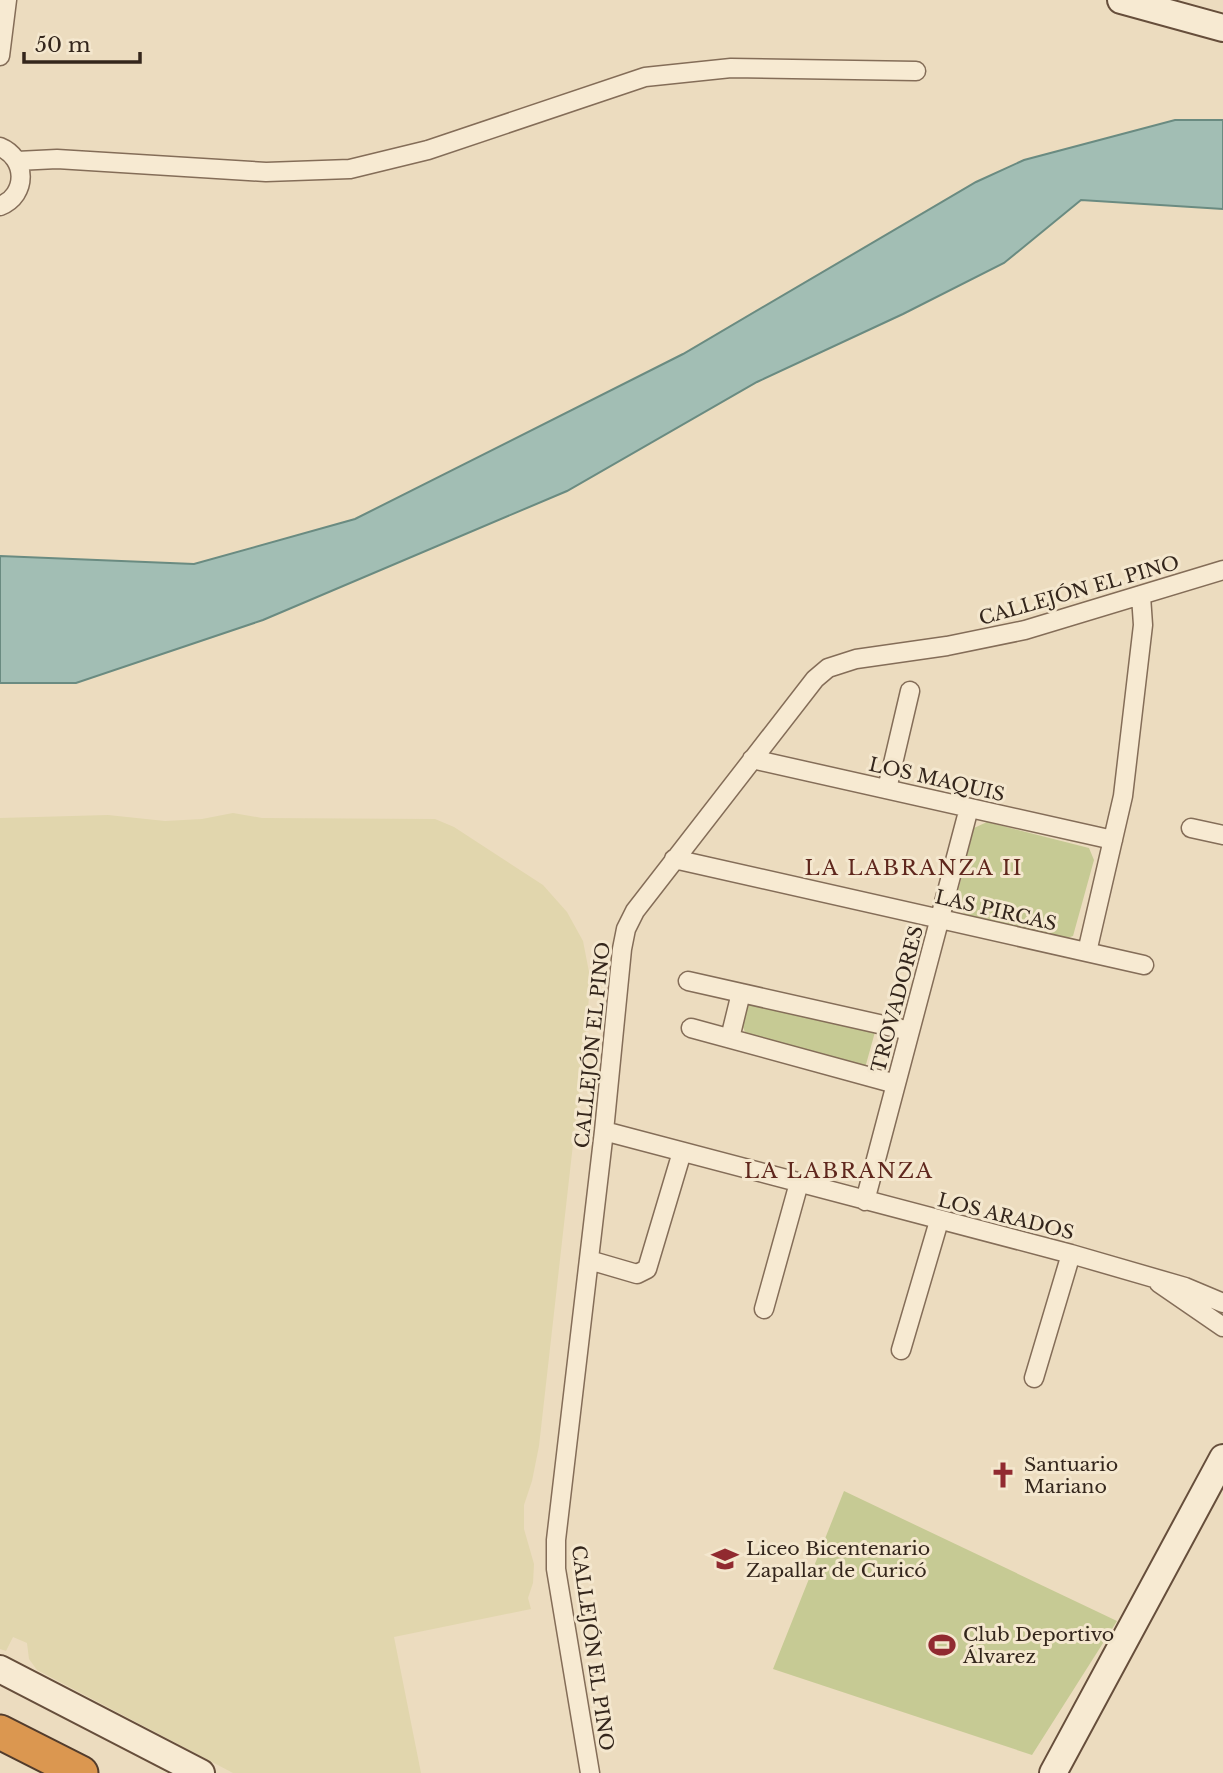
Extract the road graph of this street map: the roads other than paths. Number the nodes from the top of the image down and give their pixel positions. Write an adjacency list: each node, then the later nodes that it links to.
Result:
1 (7, 0): 4 (street)
2 (1121, 0): 3 (street)
3 (1223, 28)
4 (0, 56)
5 (916, 71): 7 (street)
6 (0, 147): 7 (street)
7 (17, 161): 8 (street)
8 (0, 205)
9 (1223, 570): 10 (street, CALLEJÓN EL PINO)
10 (1141, 596): 12 (street, CALLEJÓN EL PINO); 17 (street)
11 (910, 691): 13 (street)
12 (752, 759): 13 (street, LOS MAQUIS); 18 (street, CALLEJÓN EL PINO)
13 (887, 789): 14 (street, LOS MAQUIS)
14 (969, 808): 17 (street, LOS MAQUIS); 19 (street, TROVADORES)
15 (1191, 828): 16 (street)
16 (1223, 835)
17 (1113, 840): 20 (street)
18 (674, 859): 19 (street, LAS PIRCAS); 28 (street, CALLEJÓN EL PINO)
19 (940, 918): 20 (street, LAS PIRCAS); 25 (street, TROVADORES)
20 (1087, 952): 21 (street, LAS PIRCAS)
21 (1144, 965)
22 (688, 981): 23 (street)
23 (741, 993): 25 (street); 26 (street)
24 (691, 1028): 26 (street)
25 (910, 1031): 27 (street, TROVADORES)
26 (730, 1038): 27 (street)
27 (895, 1084): 31 (street, TROVADORES)
28 (604, 1131): 29 (street, LOS ARADOS); 34 (street, CALLEJÓN EL PINO)
29 (682, 1152): 30 (street, LOS ARADOS); 34 (street)
30 (799, 1184): 31 (street, LOS ARADOS); 37 (street)
31 (864, 1201): 32 (street, LOS ARADOS)
32 (939, 1221): 33 (street, LOS ARADOS); 39 (street)
33 (1071, 1254): 35 (street, LOS ARADOS); 40 (street)
34 (589, 1260): 48 (street, CALLEJÓN EL PINO)
35 (1153, 1279): 36 (street, LOS ARADOS); 38 (street, LOS ARADOS)
36 (1223, 1303)
37 (764, 1309)
38 (1223, 1327)
39 (901, 1350)
40 (1034, 1378)
41 (1223, 1458): 49 (street)
42 (0, 1670): 47 (street)
43 (0, 1732): 46 (highway)
44 (0, 1754): 45 (highway)
45 (38, 1773)
46 (80, 1773)
47 (201, 1773)
48 (590, 1773)
49 (1053, 1773)

